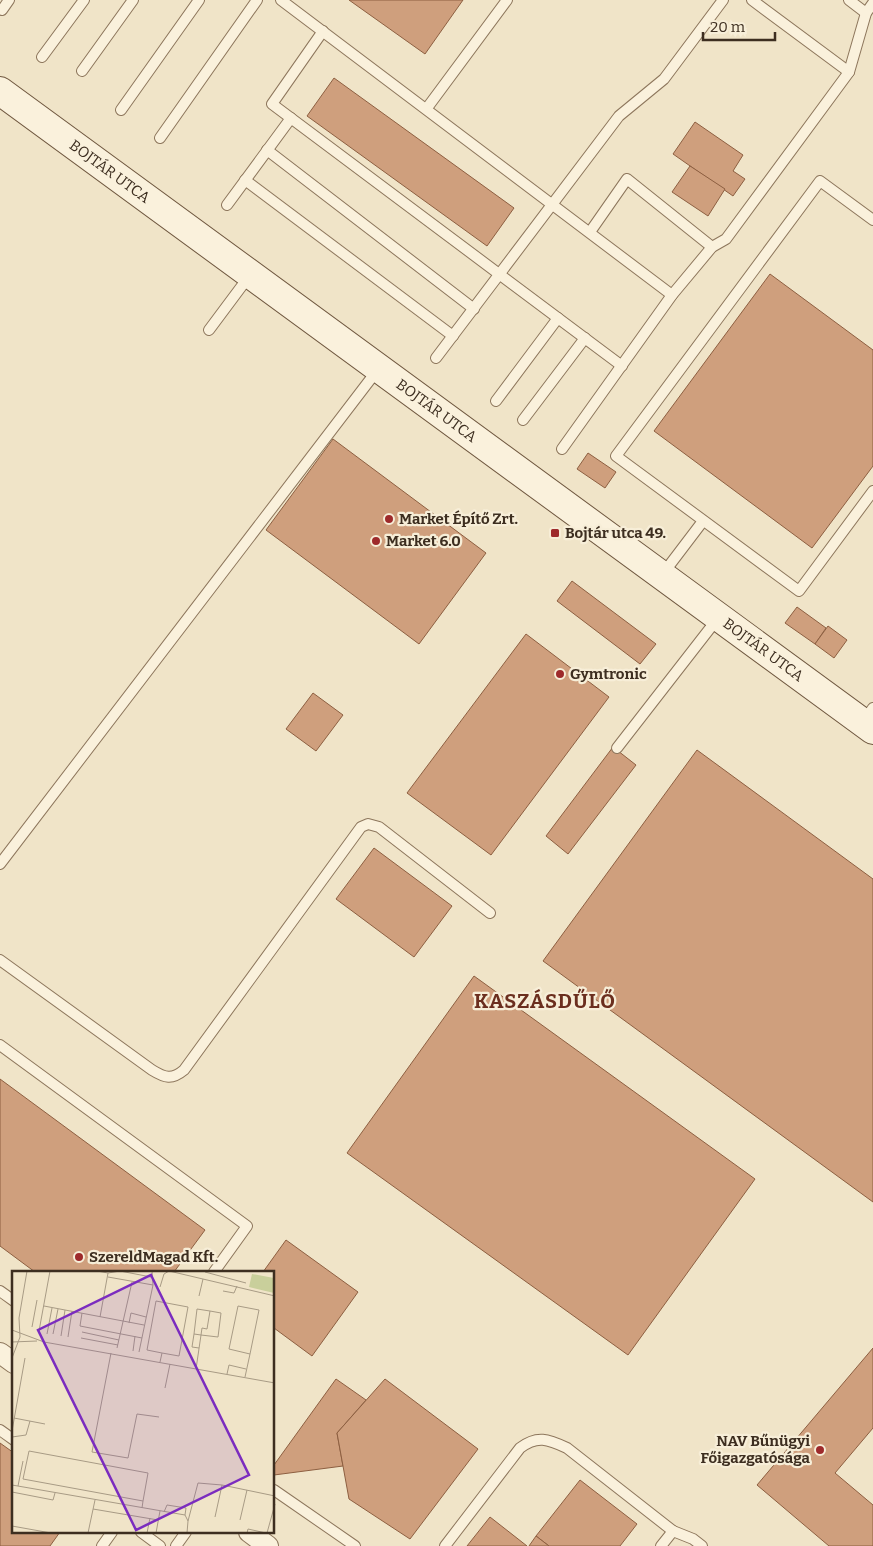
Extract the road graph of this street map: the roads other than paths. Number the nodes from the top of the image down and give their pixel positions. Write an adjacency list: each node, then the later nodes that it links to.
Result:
1 (9, 0): 12 (lane)
2 (84, 0): 15 (lane)
3 (133, 0): 16 (lane)
4 (199, 0): 20 (lane)
5 (257, 0): 22 (lane)
6 (281, 0): 14 (lane)
7 (507, 0): 19 (lane)
8 (723, 0): 25 (lane)
9 (752, 0): 17 (lane)
10 (849, 0): 13 (lane)
11 (873, 3): 13 (lane)
12 (2, 10)
13 (866, 13): 17 (lane)
14 (322, 31): 19 (lane); 21 (lane)
15 (42, 58)
16 (82, 71)
17 (849, 72): 29 (lane)
18 (0, 91): 30 (street, BOJTÁR UTCA)
19 (427, 108): 25 (lane)
20 (121, 110)
21 (291, 118): 23 (lane); 31 (lane)
22 (160, 138)
23 (267, 150): 24 (lane); 33 (lane)
24 (245, 180): 26 (lane); 36 (lane)
25 (552, 204): 28 (lane); 31 (lane)
26 (227, 205)
27 (873, 220): 45 (lane)
28 (590, 232): 29 (lane); 32 (lane)
29 (712, 247): 32 (lane)
30 (250, 274): 35 (lane); 40 (street, BOJTÁR UTCA)
31 (501, 276): 33 (lane); 34 (lane)
32 (672, 295): 39 (lane)
33 (474, 309): 36 (lane)
34 (558, 318): 37 (lane); 41 (lane)
35 (209, 330)
36 (453, 336): 38 (lane)
37 (586, 338): 39 (lane); 42 (lane)
38 (436, 358)
39 (622, 366): 43 (lane)
40 (379, 368): 46 (street, BOJTÁR UTCA); 50 (lane)
41 (496, 401)
42 (524, 420)
43 (562, 449)
44 (873, 491): 45 (lane)
45 (703, 521): 46 (lane)
46 (662, 575): 47 (street, BOJTÁR UTCA)
47 (719, 617): 48 (street, BOJTÁR UTCA); 49 (lane)
48 (870, 720)
49 (617, 748)
50 (0, 864)
51 (490, 913): 52 (lane)
52 (0, 960)
53 (0, 1045): 54 (lane)
54 (215, 1271)
55 (0, 1291): 56 (lane)
56 (12, 1300)
57 (0, 1354): 58 (street)
58 (12, 1362)
59 (0, 1430): 60 (lane)
60 (12, 1439)
61 (275, 1491): 71 (lane)
62 (673, 1531): 72 (lane); 73 (lane); 74 (lane)
63 (111, 1534): 67 (lane)
64 (144, 1534): 68 (lane)
65 (185, 1534): 69 (lane)
66 (252, 1534): 70 (street)
67 (102, 1546)
68 (160, 1546)
69 (176, 1546)
70 (268, 1546)
71 (354, 1546)
72 (445, 1546)
73 (661, 1546)
74 (702, 1546)

